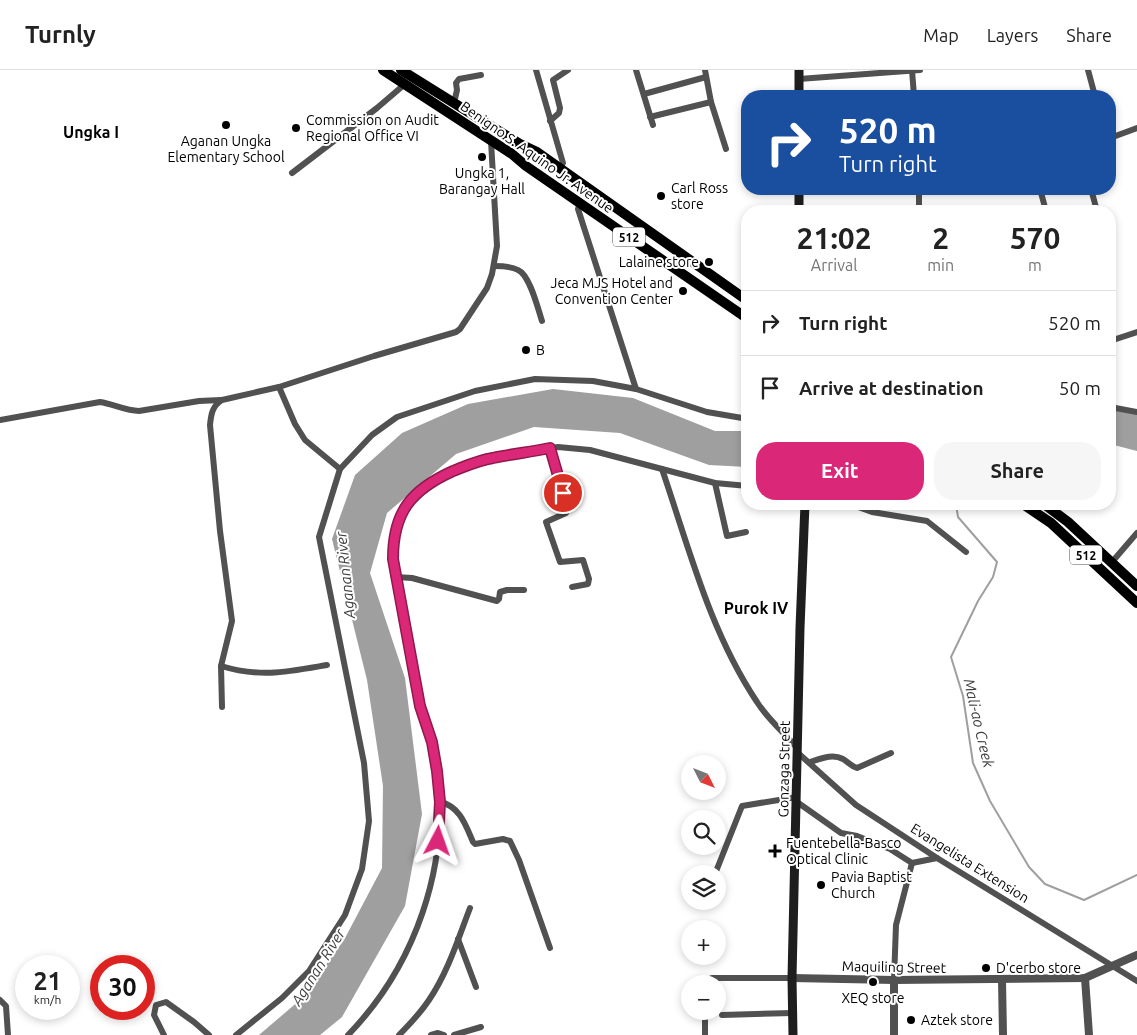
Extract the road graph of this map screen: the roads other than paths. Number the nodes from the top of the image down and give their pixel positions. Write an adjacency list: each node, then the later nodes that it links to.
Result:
1 (384, 70): 12 (main road, Benigno S. Aquino Jr. Avenue / 512)
2 (401, 70): 18 (main road, Benigno S. Aquino Jr. Avenue / 512)
3 (536, 70): 20 (street)
4 (568, 70): 20 (street)
5 (636, 70): 16 (street)
6 (912, 70): 7 (street); 11 (street); 14 (street)
7 (920, 70)
8 (1088, 70): 15 (street)
9 (706, 74): 16 (street); 17 (street)
10 (481, 75): 18 (street)
11 (799, 75): 13 (main road)
12 (405, 84): 25 (main road, Benigno S. Aquino Jr. Avenue / 512); 28 (street)
13 (799, 90)
14 (914, 90)
15 (1093, 90)
16 (644, 94): 19 (street)
17 (711, 102): 19 (street); 26 (street)
18 (454, 104): 23 (main road, Benigno S. Aquino Jr. Avenue / 512)
19 (650, 117): 21 (street)
20 (550, 121): 27 (street)
21 (653, 125)
22 (1137, 128): 24 (street)
23 (498, 130): 25 (main road); 27 (main road, Benigno S. Aquino Jr. Avenue / 512)
24 (1116, 136)
25 (491, 141): 29 (main road, Benigno S. Aquino Jr. Avenue / 512); 31 (street)
26 (726, 149)
27 (560, 168): 30 (main road, Benigno S. Aquino Jr. Avenue / 512)
28 (292, 173)
29 (580, 203): 32 (main road, Benigno S. Aquino Jr. Avenue / 512); 39 (street)
30 (694, 263): 32 (main road); 33 (main road, Benigno S. Aquino Jr. Avenue / 512)
31 (494, 266): 35 (street); 38 (street)
32 (685, 275): 34 (main road, Benigno S. Aquino Jr. Avenue / 512)
33 (741, 296)
34 (741, 314)
35 (542, 321)
36 (1137, 332): 37 (street)
37 (1116, 339)
38 (279, 387): 40 (street); 46 (street)
39 (636, 388): 43 (street); 46 (street)
40 (222, 400): 44 (street); 64 (street)
41 (1116, 408): 42 (street)
42 (1137, 412)
43 (741, 418)
44 (0, 420)
45 (550, 448): 47 (street); 58 (street); 60 (street)
46 (340, 469): 95 (street)
47 (662, 469): 48 (street); 66 (street, Evangelista Extension)
48 (715, 483): 49 (street); 54 (street)
49 (741, 485)
50 (805, 510): 66 (main road, Gonzaga Street)
51 (866, 510): 56 (street)
52 (1032, 510): 62 (main road, 512)
53 (1052, 510): 57 (main road, 512)
54 (746, 532)
55 (1137, 533): 57 (street)
56 (966, 552)
57 (1112, 562): 59 (main road, 512)
58 (396, 577): 61 (street); 70 (street)
59 (1137, 586)
60 (572, 587)
61 (524, 590)
62 (1137, 603)
63 (327, 665): 64 (street)
64 (221, 666): 65 (street)
65 (222, 708)
66 (798, 751): 68 (street, Evangelista Extension); 69 (main road, Gonzaga Street)
67 (891, 754): 68 (street)
68 (810, 762): 71 (street, Evangelista Extension)
69 (797, 799): 72 (street); 73 (street); 80 (main road, Gonzaga Street)
70 (440, 802): 76 (street); 96 (street)
71 (937, 858): 72 (street); 78 (street, Evangelista Extension)
72 (912, 863): 82 (street)
73 (719, 865)
74 (470, 908): 75 (street)
75 (458, 939): 85 (street); 97 (street)
76 (550, 948)
77 (1137, 955): 78 (street, Maquiling Street)
78 (1114, 967): 81 (street, Maquiling Street); 84 (street, Evangelista Extension)
79 (726, 978): 80 (street, Maquiling Street)
80 (792, 978): 82 (street, Maquiling Street); 87 (main road, Gonzaga Street)
81 (1085, 978): 83 (street, Maquiling Street); 105 (street)
82 (894, 980): 83 (street, Maquiling Street); 103 (street)
83 (1002, 980): 104 (street)
84 (1137, 981)
85 (476, 987)
86 (0, 1000): 90 (street)
87 (794, 1013): 88 (street); 102 (main road, Gonzaga Street)
88 (726, 1015)
89 (705, 1020): 101 (street)
90 (3, 1027): 92 (street)
91 (481, 1027): 100 (street)
92 (8, 1035)
93 (164, 1035): 94 (street)
94 (209, 1035)
95 (236, 1035)
96 (348, 1035)
97 (399, 1035)
98 (431, 1035): 99 (street)
99 (444, 1035)
100 (454, 1035)
101 (705, 1035)
102 (793, 1035)
103 (894, 1035)
104 (1003, 1035)
105 (1089, 1035)

